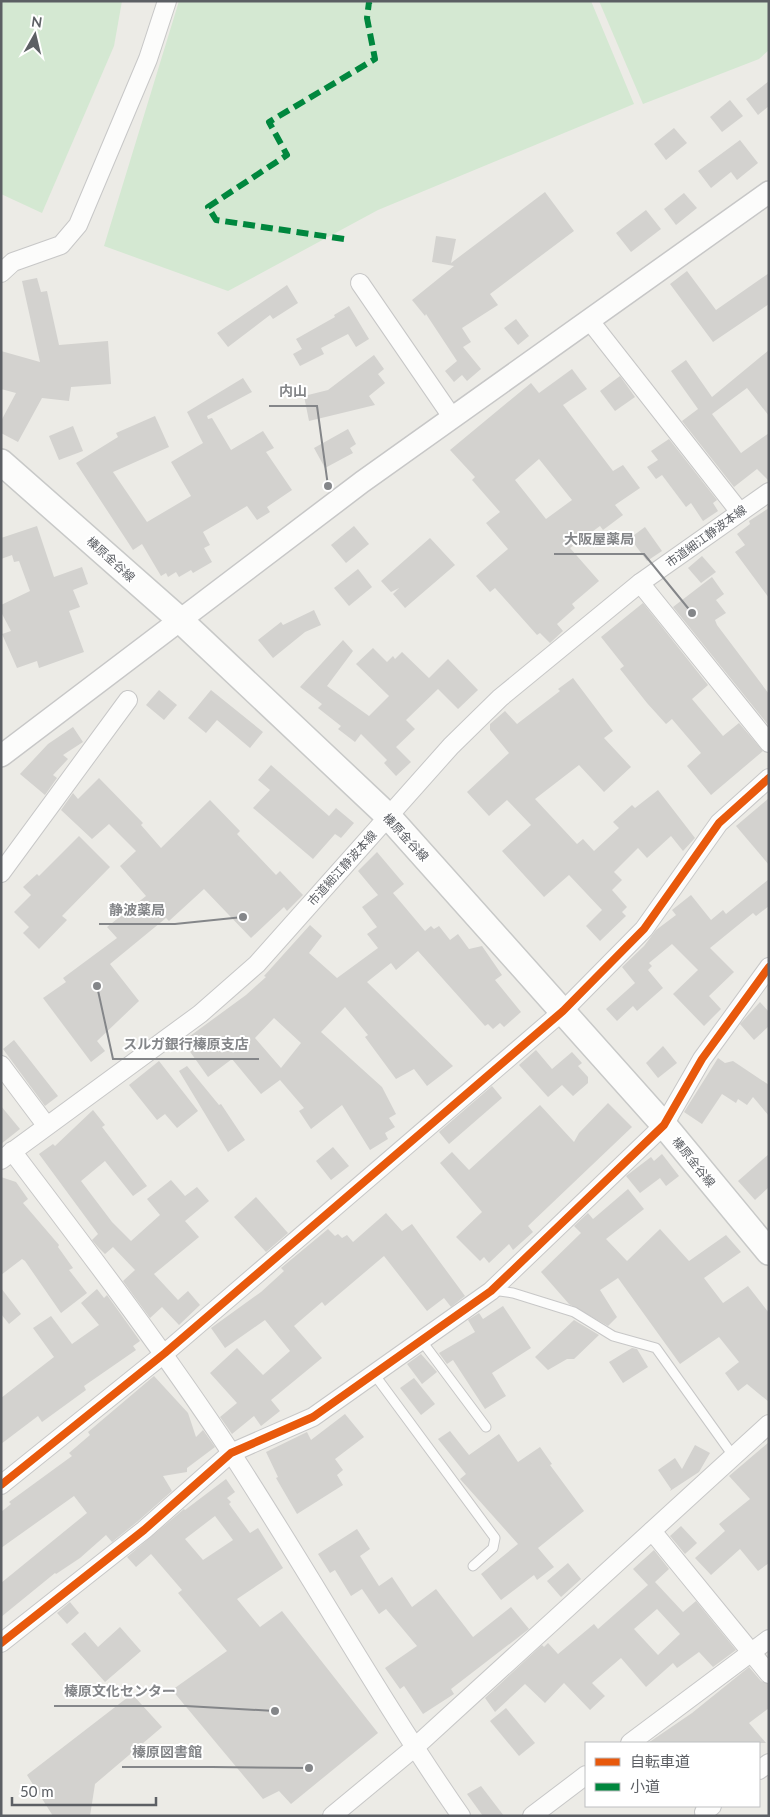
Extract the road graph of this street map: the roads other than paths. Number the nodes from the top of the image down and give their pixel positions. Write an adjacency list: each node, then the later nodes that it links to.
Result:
1 (167, 1): 3 (street)
2 (769, 192): 5 (street)
3 (1, 273)
4 (360, 283): 6 (street)
5 (590, 320): 6 (street); 9 (street)
6 (452, 418): 11 (street)
7 (1, 462): 11 (main road, 榛原金谷線)
8 (769, 492): 9 (street, 市道細江静波本線)
9 (739, 511): 10 (street, 市道細江静波本線)
10 (640, 583): 13 (street); 16 (street, 市道細江静波本線)
11 (179, 619): 14 (street); 16 (main road, 榛原金谷線)
12 (128, 700): 17 (street)
13 (769, 743)
14 (1, 756)
15 (769, 778): 19 (street)
16 (388, 816): 19 (main road, 榛原金谷線); 21 (street, 市道細江静波本線)
17 (1, 873)
18 (769, 967): 22 (street)
19 (563, 1011): 22 (main road, 榛原金谷線); 27 (street)
20 (1, 1065): 21 (street)
21 (46, 1125): 23 (street, 市道細江静波本線)
22 (664, 1125): 24 (main road, 榛原金谷線); 25 (street)
23 (7, 1156): 27 (street)
24 (769, 1252)
25 (492, 1290): 26 (street); 32 (lane)
26 (421, 1340): 28 (street); 30 (lane)
27 (165, 1353): 31 (street); 33 (street)
28 (374, 1374): 31 (street); 35 (lane)
29 (769, 1424): 32 (street)
30 (486, 1427)
31 (231, 1453): 37 (street); 41 (street)
32 (734, 1457): 34 (street)
33 (1, 1485)
34 (652, 1531): 38 (street); 41 (street)
35 (473, 1566)
36 (769, 1639): 38 (street)
37 (1, 1643)
38 (751, 1653): 39 (street); 40 (street)
39 (769, 1674)
40 (631, 1742)
41 (414, 1748): 43 (street); 44 (street)
42 (585, 1777): 45 (street)
43 (332, 1816)
44 (461, 1816)
45 (532, 1816)

